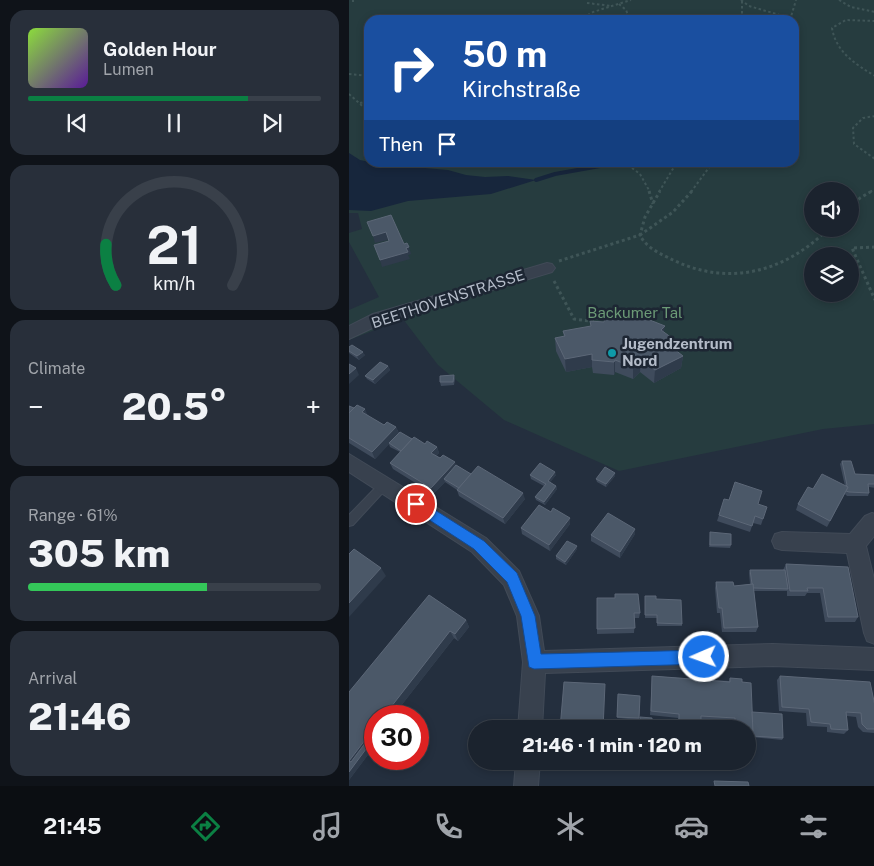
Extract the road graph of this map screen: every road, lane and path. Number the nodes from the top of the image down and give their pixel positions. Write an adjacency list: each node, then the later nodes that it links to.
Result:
1 (631, 0): 6 (path)
2 (742, 0): 11 (path); 12 (path)
3 (796, 0): 13 (path)
4 (839, 0): 8 (path)
5 (587, 3): 7 (path)
6 (619, 4): 7 (path); 10 (path)
7 (613, 6): 9 (path)
8 (874, 12)
9 (588, 15)
10 (628, 15)
11 (742, 15)
12 (777, 15)
13 (791, 15)
14 (874, 21): 17 (path)
15 (349, 74): 16 (path)
16 (364, 76)
17 (874, 76)
18 (349, 94): 19 (path)
19 (361, 103): 20 (path); 21 (path)
20 (364, 103)
21 (364, 106)
22 (874, 116): 23 (path)
23 (874, 159)
24 (634, 167): 29 (path)
25 (674, 167): 29 (path)
26 (709, 167): 30 (path)
27 (874, 189): 28 (path)
28 (859, 199)
29 (653, 204): 30 (path)
30 (640, 235): 31 (path); 33 (path)
31 (819, 237)
32 (874, 247): 34 (path)
33 (547, 268): 35 (path); 36 (street, BEETHOVENSTRASSE)
34 (874, 300)
35 (602, 322)
36 (349, 333)
37 (349, 462): 38 (street)
38 (385, 484): 39 (lane); 45 (street)
39 (349, 522)
40 (872, 522): 42 (street)
41 (782, 541): 42 (street)
42 (855, 544): 43 (street)
43 (874, 633)
44 (874, 659): 45 (street)
45 (534, 662): 46 (street)
46 (531, 720)
47 (528, 770): 48 (street)
48 (527, 786)

